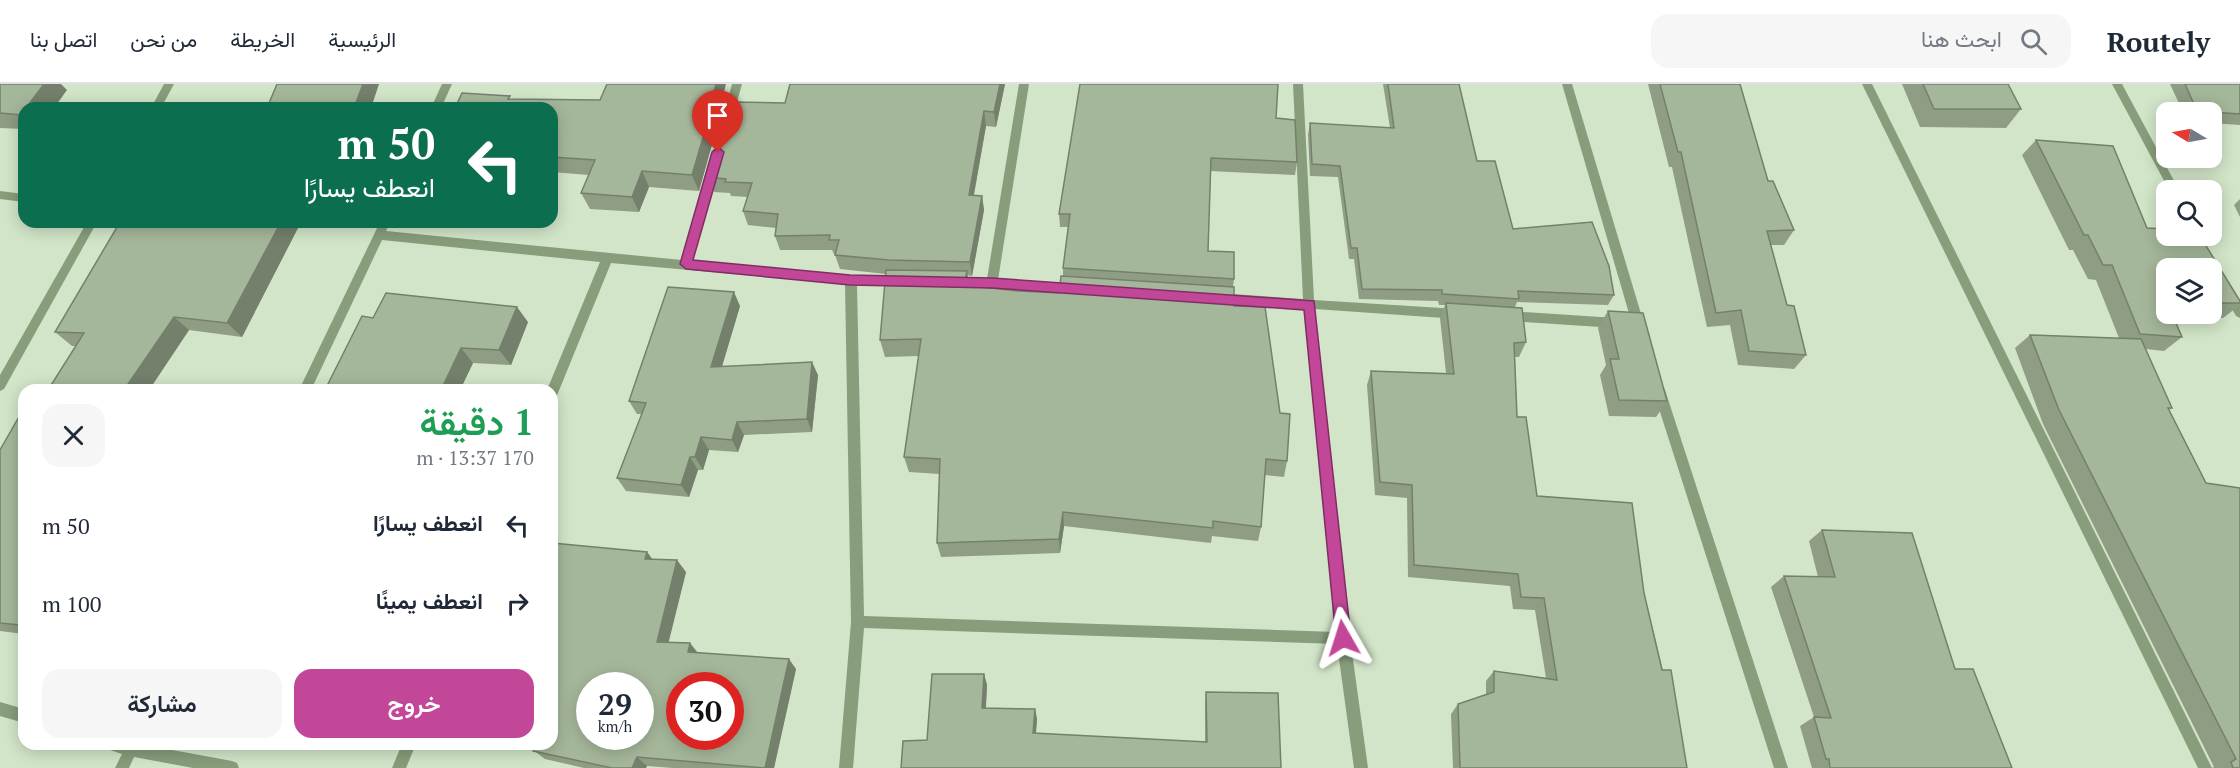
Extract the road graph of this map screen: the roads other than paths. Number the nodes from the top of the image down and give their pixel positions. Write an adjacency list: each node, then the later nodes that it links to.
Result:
1 (169, 84): 9 (street)
2 (447, 84): 10 (street)
3 (737, 84): 11 (street)
4 (1024, 84): 24 (street)
5 (1298, 84): 28 (street)
6 (1567, 84): 31 (street)
7 (1867, 84): 49 (street)
8 (2117, 84): 13 (street)
9 (159, 102)
10 (439, 102)
11 (724, 129)
12 (718, 152): 20 (street)
13 (2169, 180)
14 (0, 195): 15 (street)
15 (18, 197)
16 (89, 228): 35 (street)
17 (382, 228): 18 (street)
18 (379, 235): 19 (street); 33 (street)
19 (607, 258): 20 (street); 34 (street)
20 (686, 264): 21 (street)
21 (850, 280): 22 (street); 36 (street)
22 (909, 281)
23 (945, 282): 24 (street)
24 (992, 283): 26 (street)
25 (2224, 284): 29 (street)
26 (1086, 289)
27 (1204, 297): 28 (street)
28 (1310, 305): 30 (street); 37 (street)
29 (2240, 313)
30 (1474, 314)
31 (1497, 316)
32 (1656, 381): 48 (street)
33 (307, 384)
34 (556, 384)
35 (0, 386)
36 (858, 622): 37 (street); 46 (street)
37 (1343, 638): 47 (street)
38 (0, 709): 39 (street)
39 (18, 714)
40 (131, 750): 43 (street)
41 (146, 750): 44 (street)
42 (406, 750): 45 (street)
43 (122, 768)
44 (232, 768)
45 (399, 768)
46 (846, 768)
47 (1361, 768)
48 (1780, 768)
49 (2205, 768)

